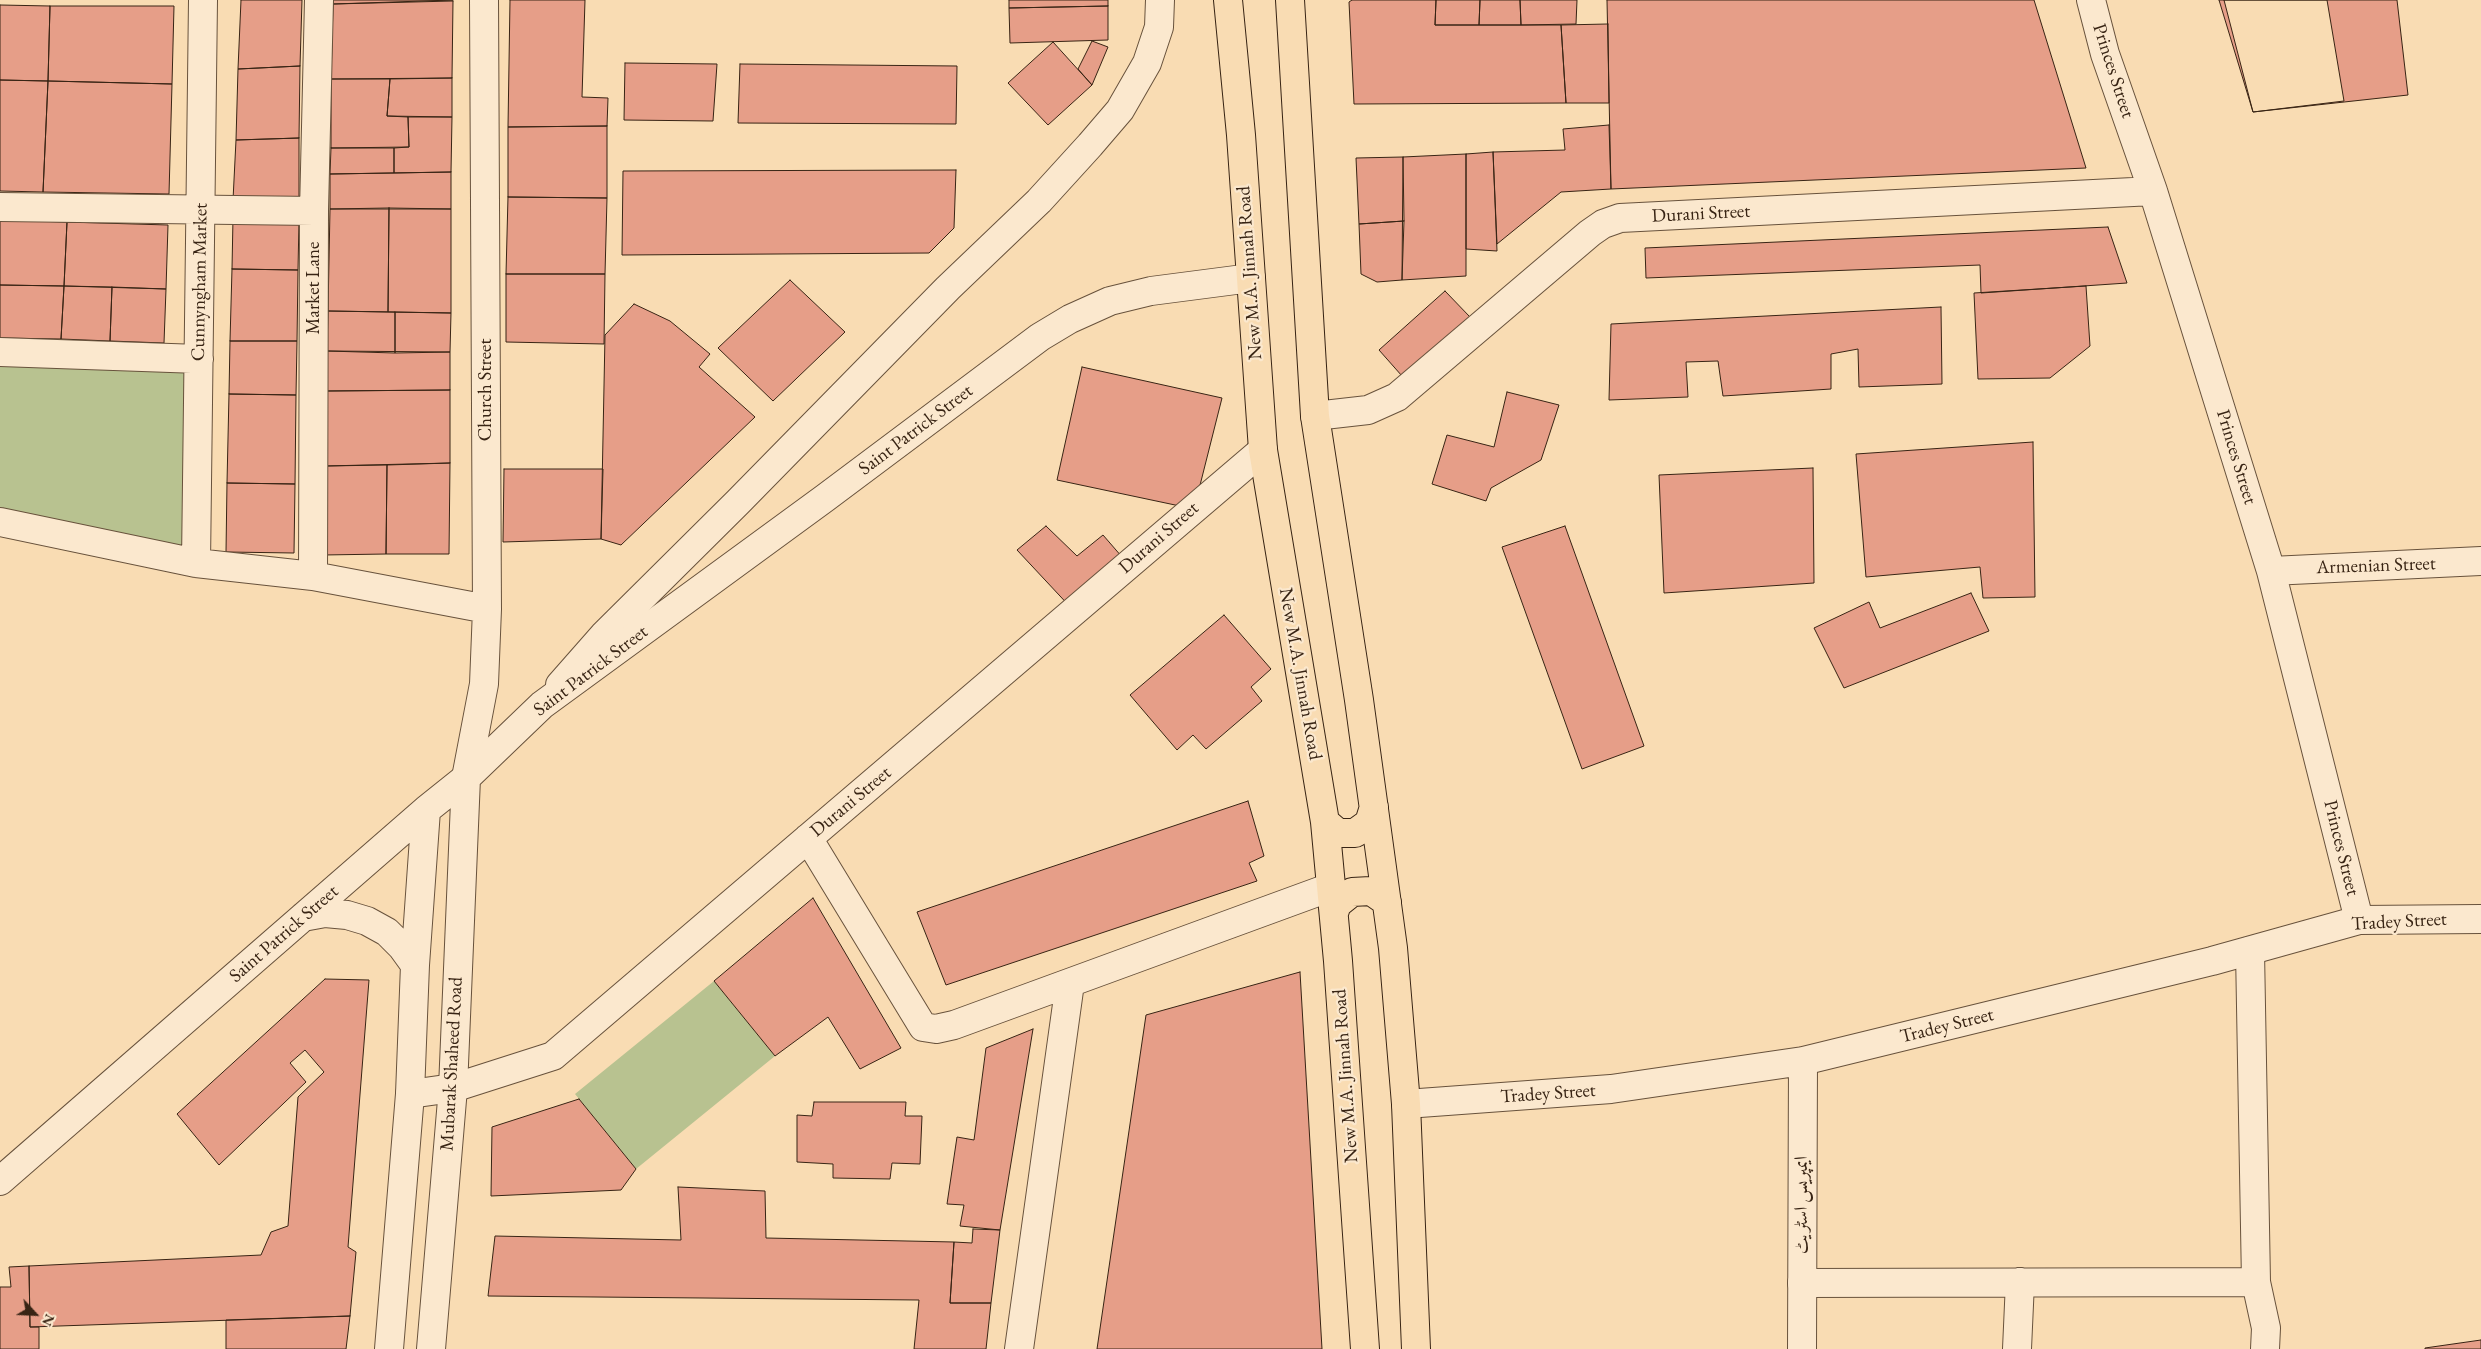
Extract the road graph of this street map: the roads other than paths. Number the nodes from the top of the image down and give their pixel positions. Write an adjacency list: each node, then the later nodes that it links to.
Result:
1 (203, 0): 10 (street, Cunnyngham Market)
2 (319, 0): 11 (street, Market Lane)
3 (484, 0): 22 (street, Church Street)
4 (1160, 0): 23 (street)
5 (1228, 0): 12 (main road, New M.A. Jinnah Road)
6 (1290, 0): 15 (main road)
7 (2091, 0): 8 (street, Princes Street)
8 (2153, 191): 15 (street, Durani Street); 20 (street, Princes Street)
9 (0, 207): 10 (street)
10 (201, 210): 11 (street); 14 (street, Cunnyngham Market)
11 (314, 211): 21 (street, Market Lane)
12 (1251, 278): 16 (main road, New M.A. Jinnah Road); 23 (street, Saint Patrick Street)
13 (0, 352): 14 (street)
14 (199, 359): 19 (street, Cunnyngham Market)
15 (1316, 416): 25 (main road)
16 (1262, 450): 27 (main road, New M.A. Jinnah Road); 28 (street, Durani Street)
17 (0, 522): 19 (street)
18 (2481, 561): 20 (street, Armenian Street)
19 (196, 563): 21 (street)
20 (2271, 570): 33 (street, Princes Street)
21 (313, 576): 22 (street)
22 (487, 609): 24 (street, Church Street)
23 (542, 705): 24 (street, Saint Patrick Street)
24 (466, 778): 26 (street, Saint Patrick Street); 38 (street, Mubarak Shaheed Road)
25 (1374, 807): 27 (main road); 30 (main road)
26 (426, 810): 31 (street, Saint Patrick Street); 35 (street)
27 (1325, 822): 29 (main road, New M.A. Jinnah Road)
28 (808, 838): 36 (street); 38 (street, Durani Street)
29 (1332, 900): 30 (main road); 36 (street); 48 (main road, New M.A. Jinnah Road)
30 (1387, 902): 40 (main road)
31 (304, 916): 35 (street); 41 (street, Saint Patrick Street)
32 (2481, 919): 33 (street, Tradey Street)
33 (2359, 920): 34 (street, Tradey Street)
34 (2250, 951): 37 (street, Tradey Street); 43 (street)
35 (415, 965): 39 (street)
36 (1070, 983): 47 (street)
37 (1803, 1061): 40 (street, Tradey Street); 44 (street, ایمپریس اسٹریٹ)
38 (453, 1088): 39 (street, Durani Street); 46 (street, Mubarak Shaheed Road)
39 (410, 1094): 45 (street)
40 (1406, 1104): 49 (main road)
41 (0, 1181)
42 (2020, 1282): 43 (street); 44 (street); 51 (street)
43 (2256, 1282): 52 (street)
44 (1802, 1283): 50 (street, ایمپریس اسٹریٹ)
45 (389, 1349)
46 (431, 1349)
47 (1019, 1349)
48 (1365, 1349)
49 (1416, 1349)
50 (1802, 1349)
51 (2017, 1349)
52 (2265, 1349)

